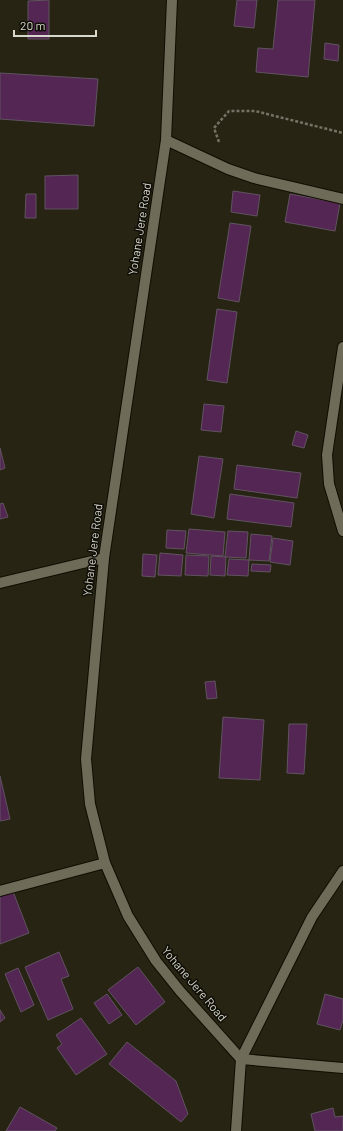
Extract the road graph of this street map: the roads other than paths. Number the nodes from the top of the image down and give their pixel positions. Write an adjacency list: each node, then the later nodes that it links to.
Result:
1 (172, 0): 2 (street, Yohane Jere Road)
2 (166, 140): 3 (street); 6 (street, Yohane Jere Road)
3 (343, 199)
4 (343, 347): 5 (street)
5 (343, 531)
6 (104, 558): 7 (street); 8 (street, Yohane Jere Road)
7 (0, 583)
8 (105, 863): 10 (street); 11 (street, Yohane Jere Road)
9 (343, 871): 11 (street)
10 (0, 891)
11 (241, 1059): 12 (street); 13 (street)
12 (343, 1068)
13 (236, 1131)

